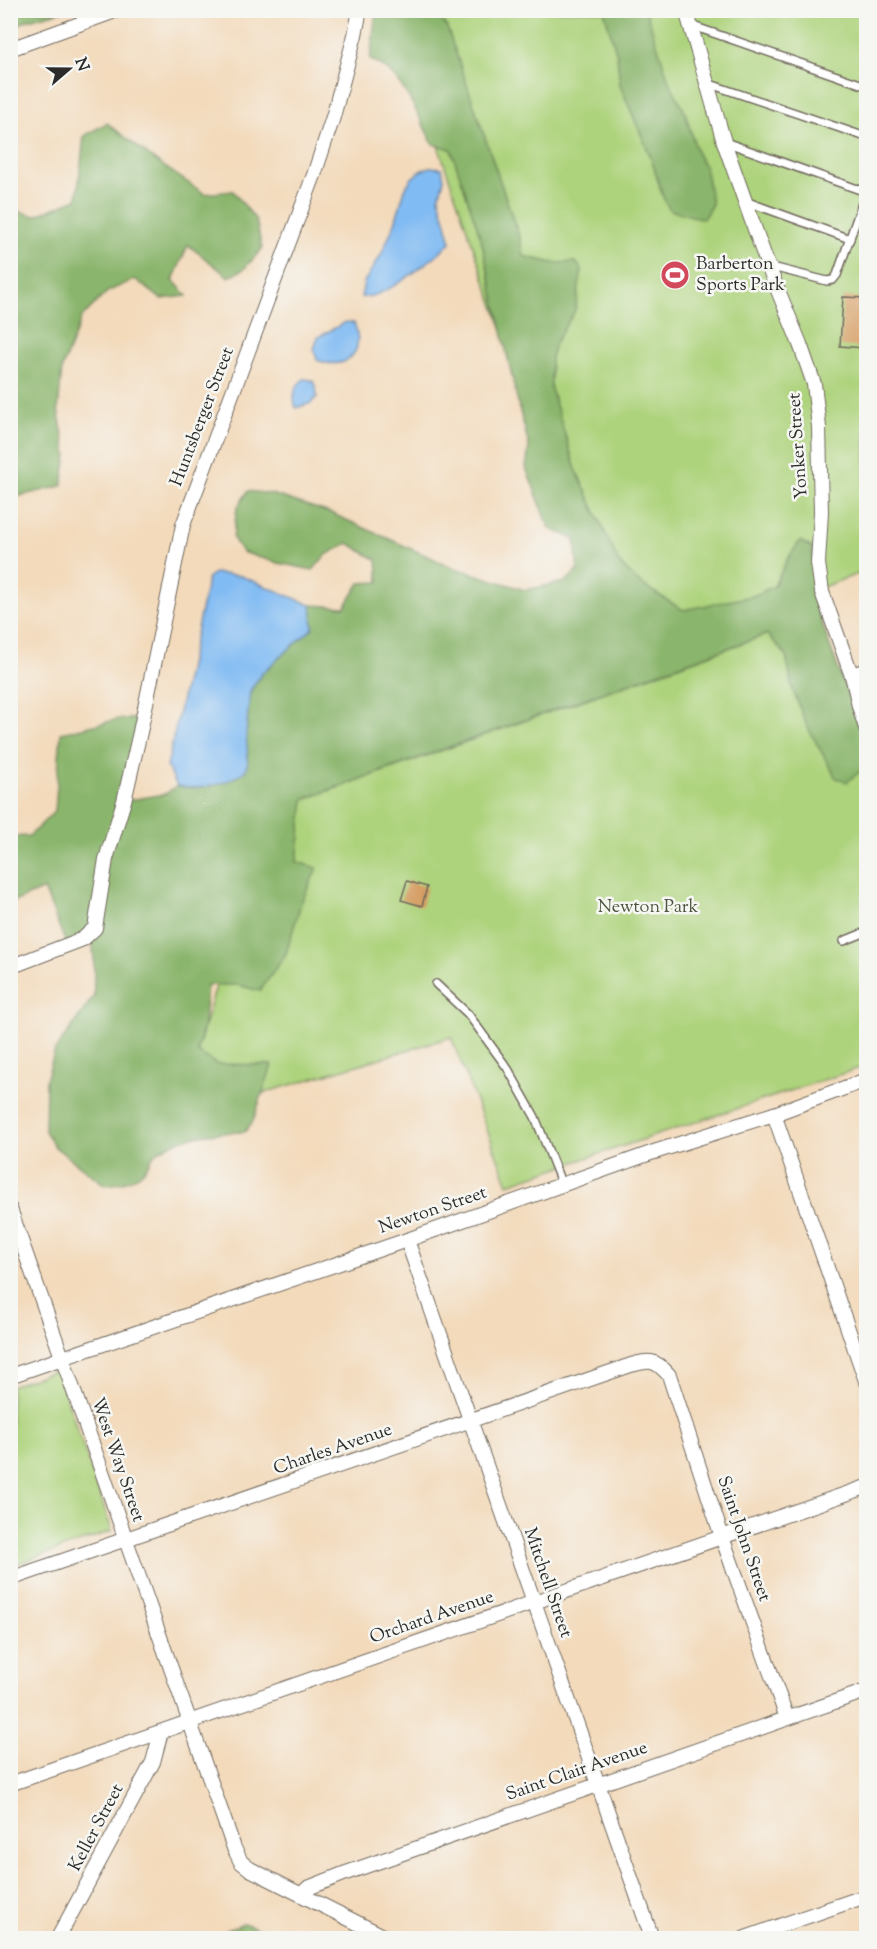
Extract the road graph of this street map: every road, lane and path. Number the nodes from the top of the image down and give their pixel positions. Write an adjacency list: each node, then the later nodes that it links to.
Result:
1 (118, 10): 5 (street)
2 (360, 10): 18 (street, Huntsberger Street)
3 (686, 10): 4 (street, Yonker Street)
4 (690, 25): 6 (street, Yonker Street); 7 (lane)
5 (10, 50)
6 (706, 82): 8 (lane); 9 (street, Yonker Street)
7 (867, 86)
8 (867, 137)
9 (724, 142): 10 (street, Yonker Street); 11 (lane)
10 (745, 201): 11 (lane); 12 (street, Yonker Street)
11 (850, 239): 12 (lane)
12 (768, 266): 14 (street, Yonker Street)
13 (867, 670): 14 (street)
14 (852, 679): 15 (street, Yonker Street)
15 (867, 728)
16 (867, 932): 17 (lane)
17 (844, 940)
18 (10, 967)
19 (436, 984): 22 (lane)
20 (867, 1080): 21 (street, Newton Street)
21 (774, 1114): 22 (street, Newton Street); 28 (street)
22 (562, 1185): 24 (street, Newton Street)
23 (10, 1209): 25 (street, West Way Street)
24 (407, 1240): 25 (street, Newton Street); 29 (street, Mitchell Street)
25 (63, 1358): 27 (street, Newton Street); 32 (street, West Way Street)
26 (665, 1371): 29 (street, Charles Avenue); 31 (street, Saint John Street)
27 (10, 1376)
28 (867, 1382)
29 (470, 1420): 32 (street, Charles Avenue); 34 (street, Mitchell Street)
30 (867, 1487): 31 (street, Orchard Avenue)
31 (722, 1536): 34 (street, Orchard Avenue); 36 (street, Saint John Street)
32 (125, 1540): 33 (street, Charles Avenue); 37 (street, West Way Street)
33 (10, 1579)
34 (534, 1601): 37 (street, Orchard Avenue); 40 (street, Mitchell Street)
35 (867, 1691): 36 (street, Saint Clair Avenue)
36 (788, 1718): 40 (street, Saint Clair Avenue)
37 (190, 1722): 38 (street, Orchard Avenue); 41 (street, West Way Street)
38 (161, 1732): 39 (street, Orchard Avenue); 43 (street, Keller Street)
39 (10, 1784)
40 (598, 1784): 41 (street, Saint Clair Avenue); 45 (street, Mitchell Street)
41 (302, 1894): 44 (street, West Way Street)
42 (867, 1896): 46 (street)
43 (58, 1938)
44 (387, 1938)
45 (652, 1938)
46 (745, 1938)

